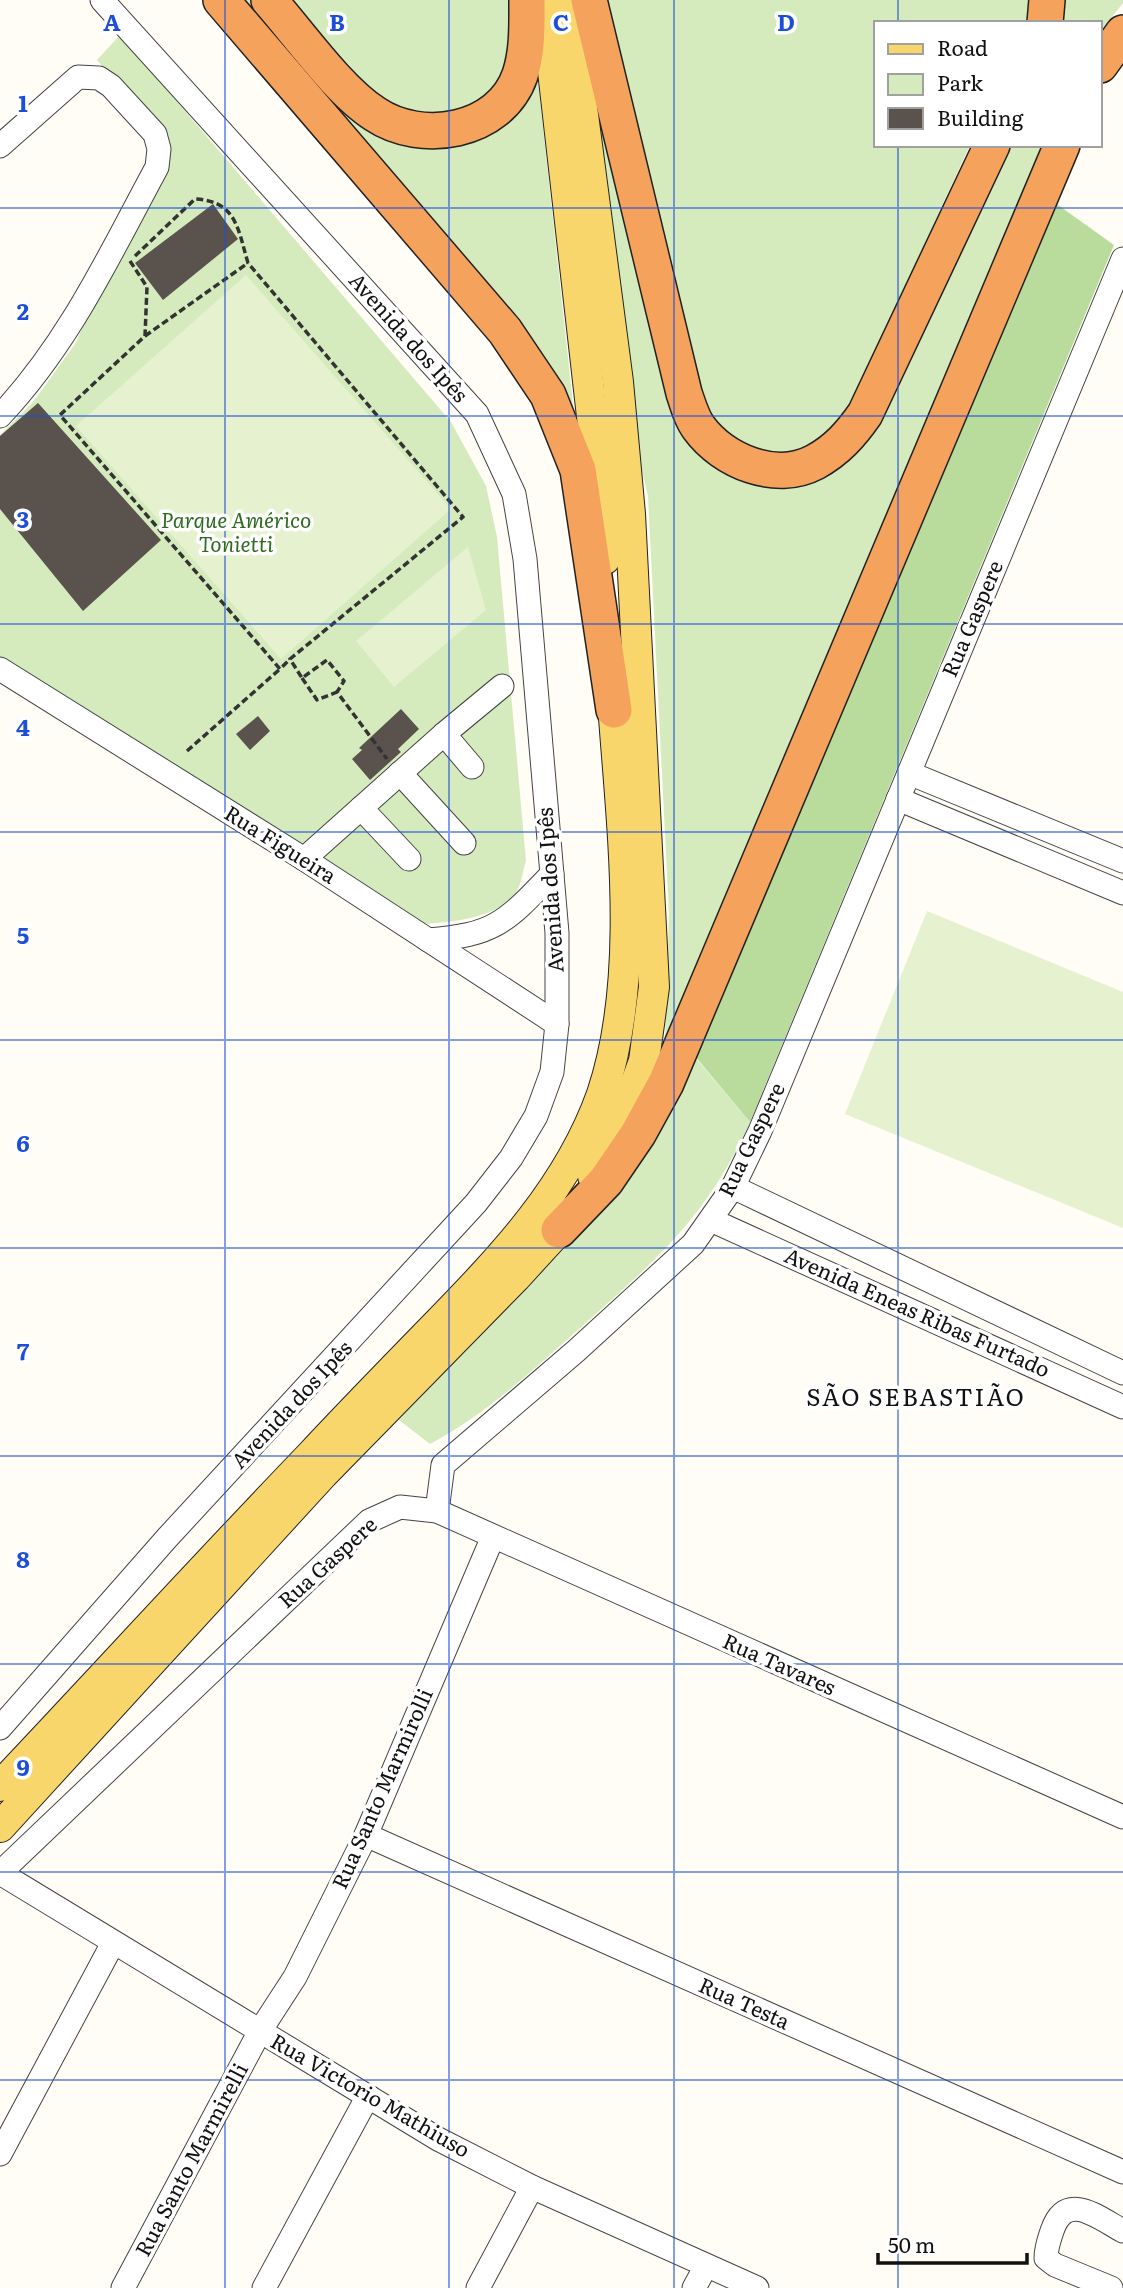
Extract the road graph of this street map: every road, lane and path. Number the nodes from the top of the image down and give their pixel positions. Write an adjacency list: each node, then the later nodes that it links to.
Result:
1 (102, 0): 37 (street, Avenida dos Ipês)
2 (221, 0): 25 (highway)
3 (269, 0): 4 (highway)
4 (527, 0)
5 (545, 0): 25 (main road)
6 (568, 0): 43 (main road)
7 (589, 0): 13 (highway)
8 (1047, 0): 9 (highway)
9 (1045, 21)
10 (1123, 33): 11 (highway)
11 (1102, 62)
12 (0, 146): 18 (street)
13 (991, 147)
14 (1061, 147): 43 (highway)
15 (1123, 259): 29 (street, Rua Gaspere)
16 (248, 263): 17 (path); 17 (path); 19 (path)
17 (145, 336): 21 (path)
18 (0, 416)
19 (290, 659): 21 (path); 22 (path)
20 (0, 669): 34 (street, Rua Figueira)
21 (280, 669): 27 (path)
22 (302, 678): 24 (path); 24 (path)
23 (502, 686): 26 (street)
24 (337, 692): 30 (path)
25 (614, 710): 49 (main road)
26 (444, 734): 28 (street); 30 (street)
27 (187, 751)
28 (472, 767)
29 (909, 773): 31 (street, Rua Gaspere); 36 (street)
30 (398, 775): 32 (street); 33 (street)
31 (898, 799): 38 (street); 41 (street, Rua Gaspere)
32 (361, 808): 34 (street); 35 (street)
33 (464, 843)
34 (304, 859): 39 (street, Rua Figueira)
35 (409, 859)
36 (1123, 861)
37 (552, 874): 39 (street); 40 (street, Avenida dos Ipês)
38 (1123, 894)
39 (428, 940): 40 (street, Rua Figueira)
40 (557, 1024): 48 (street, Avenida dos Ipês)
41 (733, 1187): 42 (street, Rua Gaspere); 44 (street, Avenida Eneas Ribas Furtado)
42 (711, 1220): 45 (street, Avenida Eneas Ribas Furtado); 46 (street, Rua Gaspere)
43 (559, 1230): 51 (main road)
44 (1123, 1373)
45 (1123, 1407)
46 (437, 1511): 47 (street, Rua Tavares); 53 (street, Rua Gaspere)
47 (492, 1538): 50 (street, Rua Tavares); 52 (street, Rua Santo Marmirolli)
48 (0, 1728)
49 (0, 1786)
50 (1123, 1817)
51 (0, 1827)
52 (366, 1835): 55 (street, Rua Santo Marmirolli); 58 (street, Rua Testa)
53 (0, 1873): 54 (street, Rua Victorio Mathiuso)
54 (113, 1942): 55 (street, Rua Victorio Mathiuso); 57 (street)
55 (260, 2031): 56 (street, Rua Victorio Mathiuso); 62 (street, Rua Santo Marmirelli)
56 (368, 2096): 59 (street, Rua Victorio Mathiuso); 63 (street)
57 (0, 2154)
58 (1123, 2172)
59 (532, 2187): 61 (street, Rua Victorio Mathiuso); 64 (street)
60 (1123, 2231): 67 (street)
61 (706, 2266): 65 (street); 66 (street, Rua Victorio Mathiuso)
62 (123, 2288)
63 (264, 2288)
64 (478, 2288)
65 (694, 2288)
66 (757, 2288)
67 (1111, 2288)

